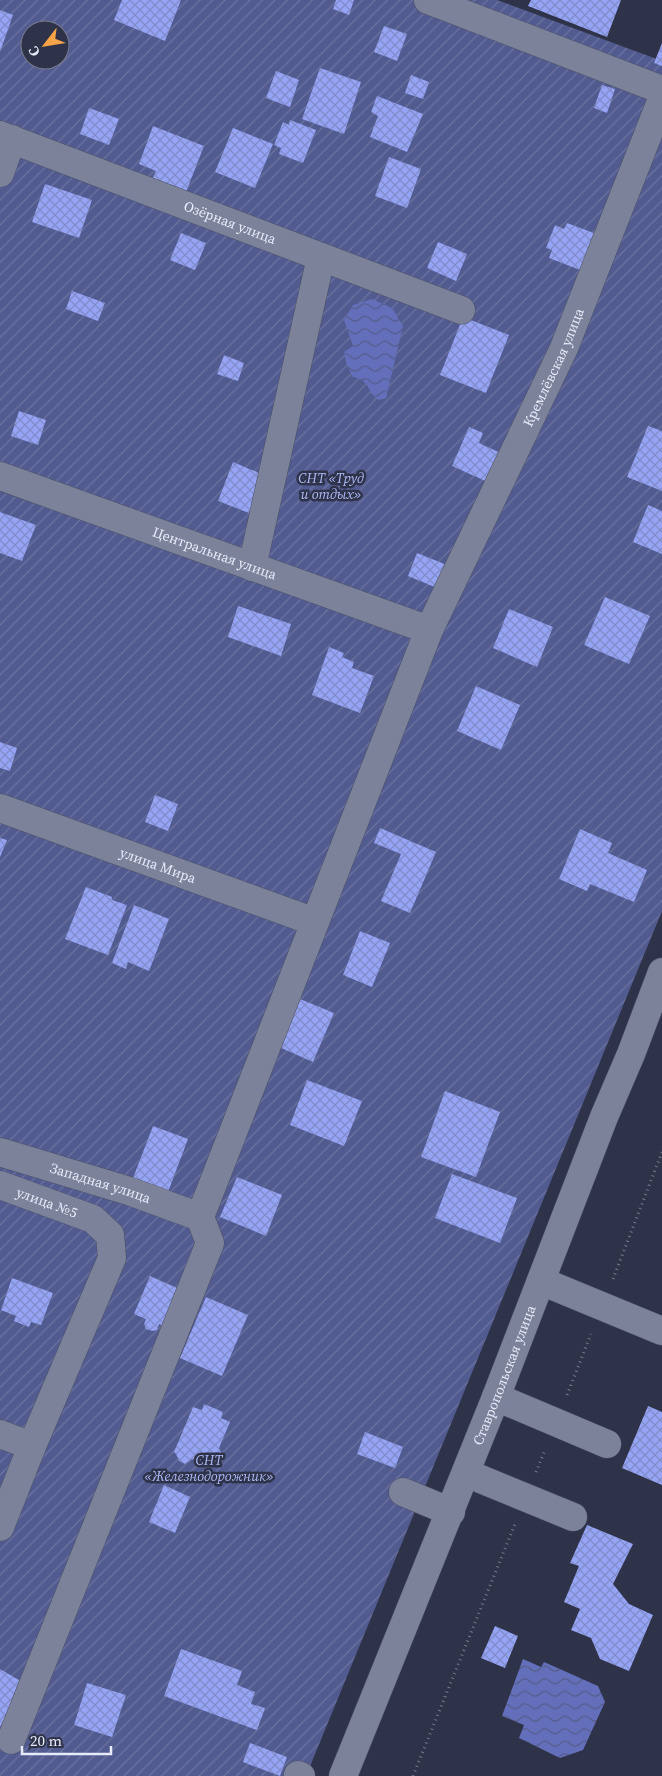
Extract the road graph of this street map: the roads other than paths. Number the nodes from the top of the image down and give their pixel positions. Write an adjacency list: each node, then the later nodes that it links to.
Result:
1 (428, 0): 2 (street)
2 (662, 90)
3 (662, 99): 10 (street, Кремлёвская улица)
4 (6, 137): 5 (street); 6 (street, Озёрная улица)
5 (0, 173)
6 (321, 257): 7 (street, Озёрная улица); 9 (street)
7 (461, 310)
8 (0, 476): 9 (street, Центральная улица)
9 (252, 567): 10 (street, Центральная улица)
10 (429, 630): 12 (street, Кремлёвская улица)
11 (0, 808): 12 (street, улица Мира)
12 (315, 922): 16 (street, Кремлёвская улица)
13 (662, 972): 17 (street, Ставропольская улица)
14 (0, 1152): 16 (street, Западная улица)
15 (0, 1185): 22 (street, улица №5)
16 (200, 1216): 28 (street)
17 (541, 1281): 18 (street); 19 (street, Ставропольская улица)
18 (662, 1331)
19 (496, 1397): 21 (street); 23 (street, Ставропольская улица)
20 (0, 1434): 22 (street)
21 (607, 1444)
22 (32, 1446): 27 (street)
23 (466, 1473): 25 (street, Ставропольская улица); 26 (street)
24 (403, 1492): 25 (street)
25 (451, 1512): 29 (street, Ставропольская улица)
26 (573, 1517)
27 (0, 1526)
28 (12, 1740)
29 (343, 1776)

